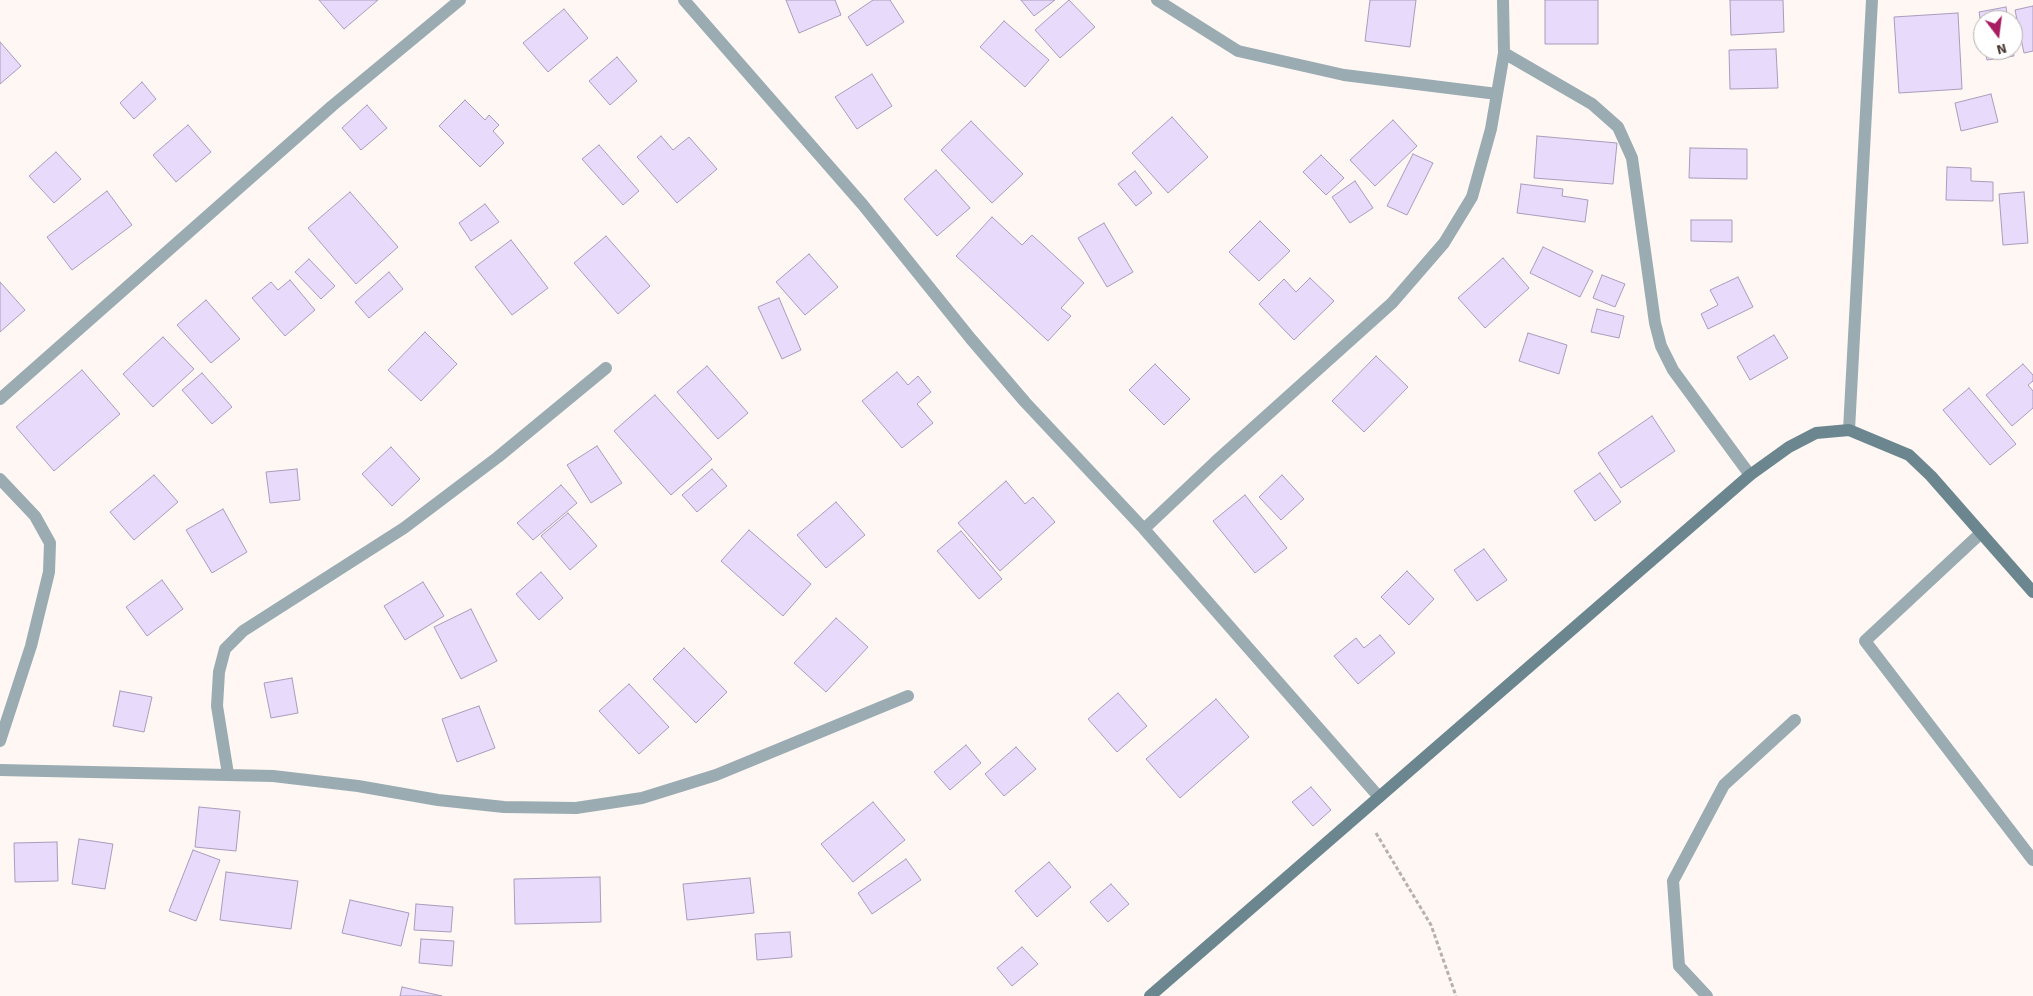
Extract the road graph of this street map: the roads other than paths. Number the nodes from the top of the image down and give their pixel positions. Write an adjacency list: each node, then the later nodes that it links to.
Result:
1 (460, 0): 9 (street)
2 (684, 0): 13 (street)
3 (1157, 0): 7 (street)
4 (1503, 0): 6 (street)
5 (1872, 0): 10 (street)
6 (1504, 53): 7 (street); 11 (street)
7 (1497, 94): 13 (street)
8 (606, 368): 20 (street)
9 (0, 399)
10 (1849, 430): 11 (main road); 14 (main road)
11 (1750, 475): 21 (main road)
12 (0, 479): 18 (street)
13 (1144, 529): 21 (street)
14 (1981, 534): 15 (main road); 22 (street)
15 (2033, 592)
16 (908, 696): 20 (street)
17 (1795, 720): 24 (street)
18 (0, 741)
19 (0, 770): 20 (street)
20 (228, 774)
21 (1379, 797): 23 (main road)
22 (2033, 860)
23 (1150, 996)
24 (1707, 996)

